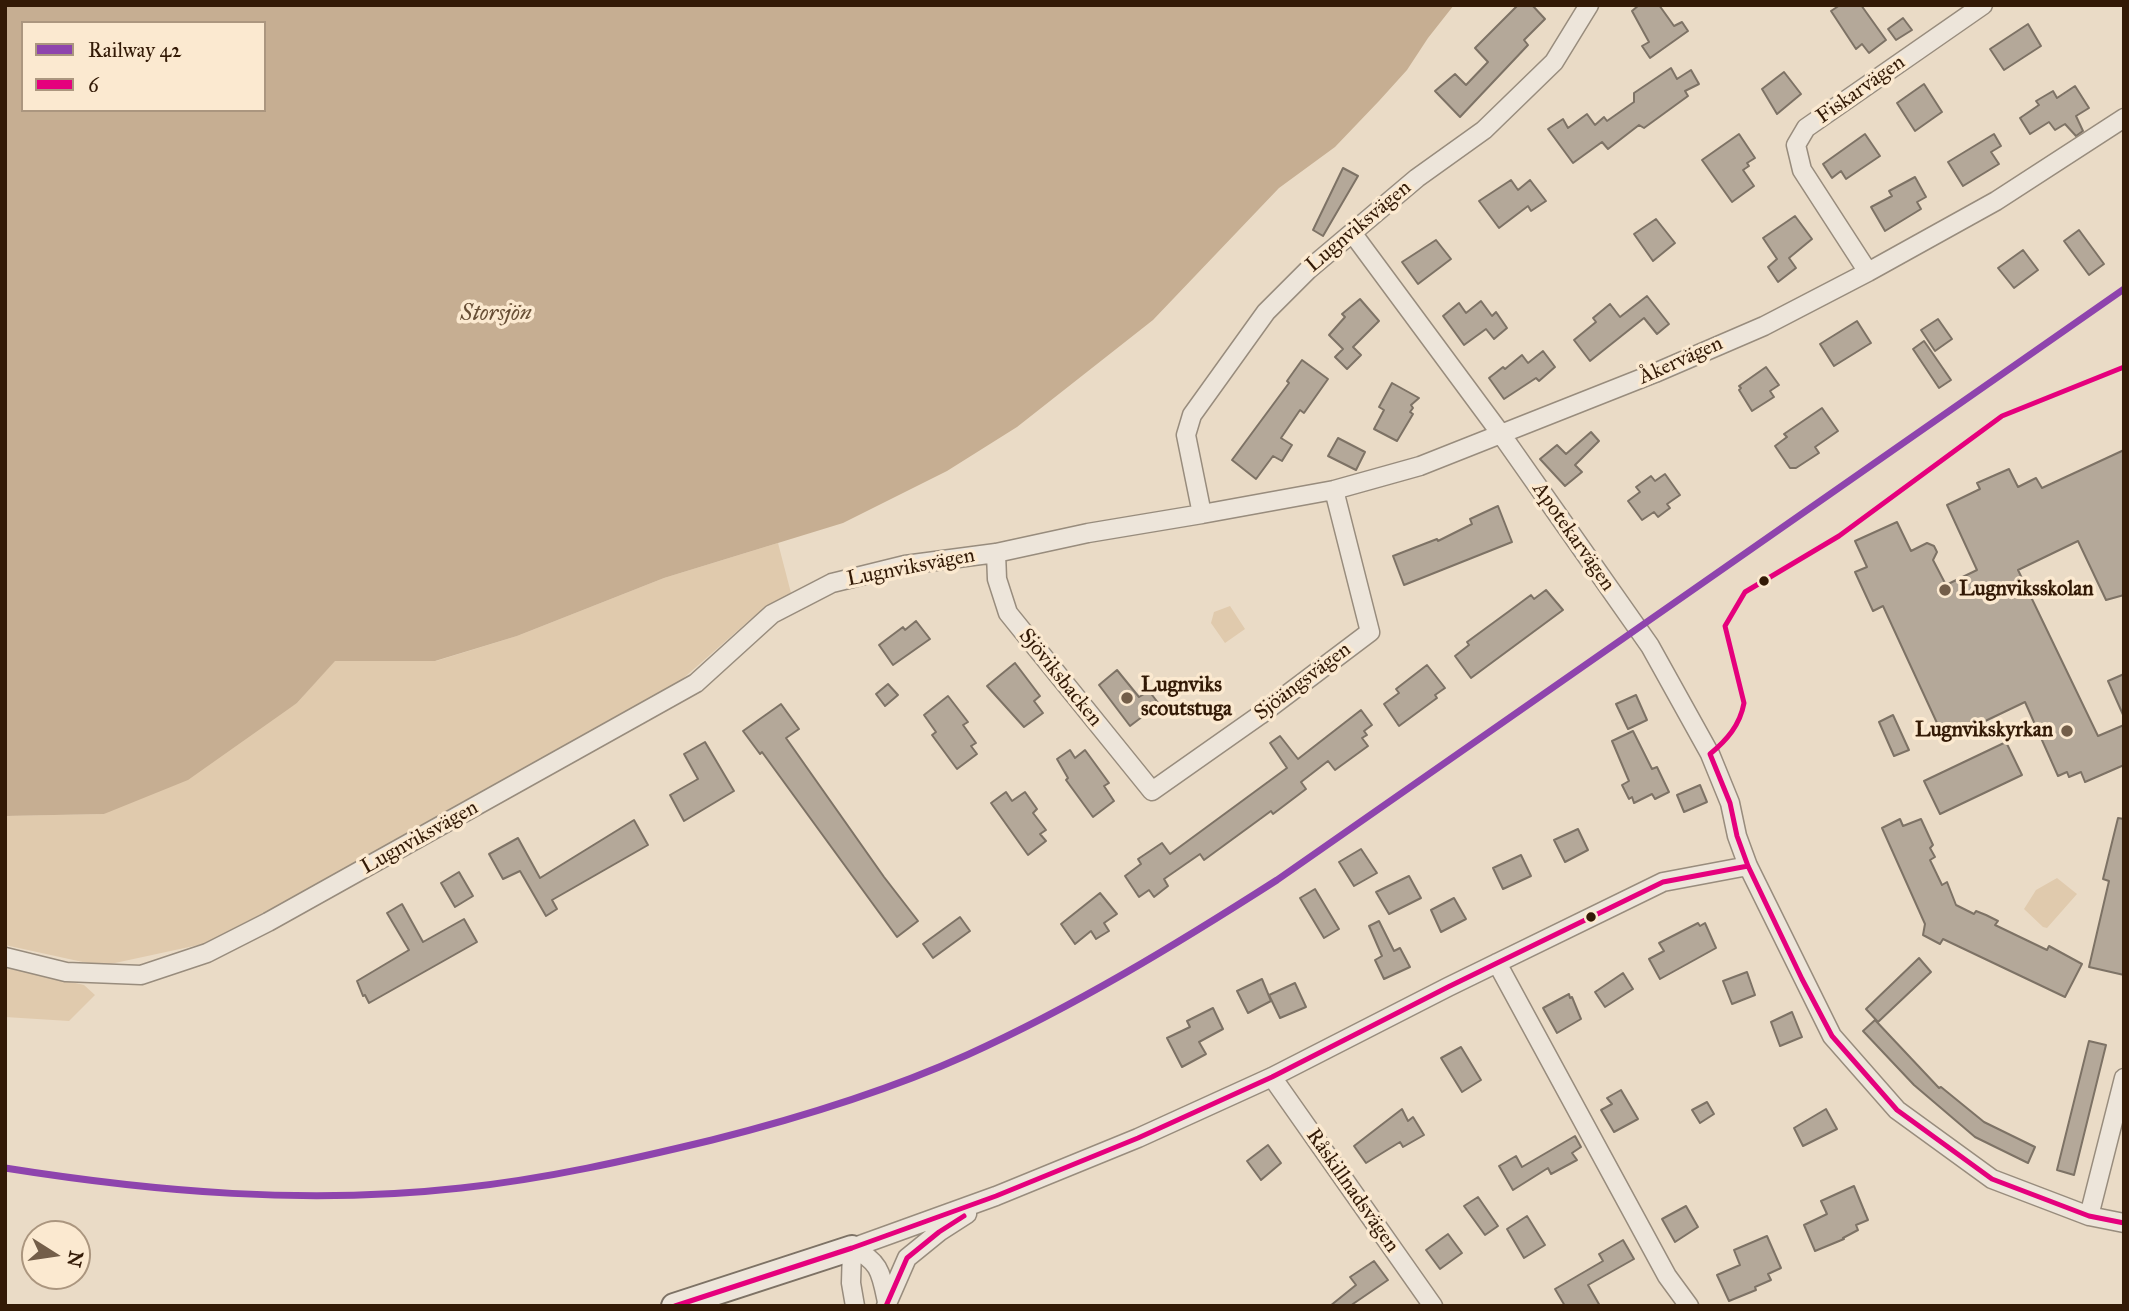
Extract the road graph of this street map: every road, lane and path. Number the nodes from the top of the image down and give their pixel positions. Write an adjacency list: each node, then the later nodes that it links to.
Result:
1 (1589, 5): 4 (street, Lugnviksvägen)
2 (1983, 5): 5 (street, Fiskarvägen)
3 (2124, 118): 5 (street, Åkervägen)
4 (1353, 234): 6 (street, Apotekarvägen); 8 (street, Lugnviksvägen)
5 (1868, 272): 6 (street, Åkervägen)
6 (1501, 434): 7 (street, Åkervägen); 11 (street, Apotekarvägen)
7 (1334, 490): 8 (street, Åkervägen); 10 (street, Sjöängsvägen)
8 (1202, 514): 9 (street, Lugnviksvägen)
9 (996, 553): 10 (street, Sjöviksbacken); 12 (street, Lugnviksvägen)
10 (1152, 791)
11 (1748, 866): 13 (street); 17 (street, Apotekarvägen)
12 (5, 957)
13 (1497, 963): 14 (street); 24 (street)
14 (1272, 1077): 16 (street); 23 (street, Råskillnadsvägen)
15 (2124, 1078): 17 (street)
16 (996, 1196): 19 (street); 20 (street)
17 (2089, 1216): 18 (street, Apotekarvägen)
18 (2124, 1223)
19 (852, 1248): 20 (street); 21 (main road); 22 (street)
20 (887, 1304)
21 (674, 1306)
22 (855, 1306)
23 (1433, 1306)
24 (1689, 1306)

